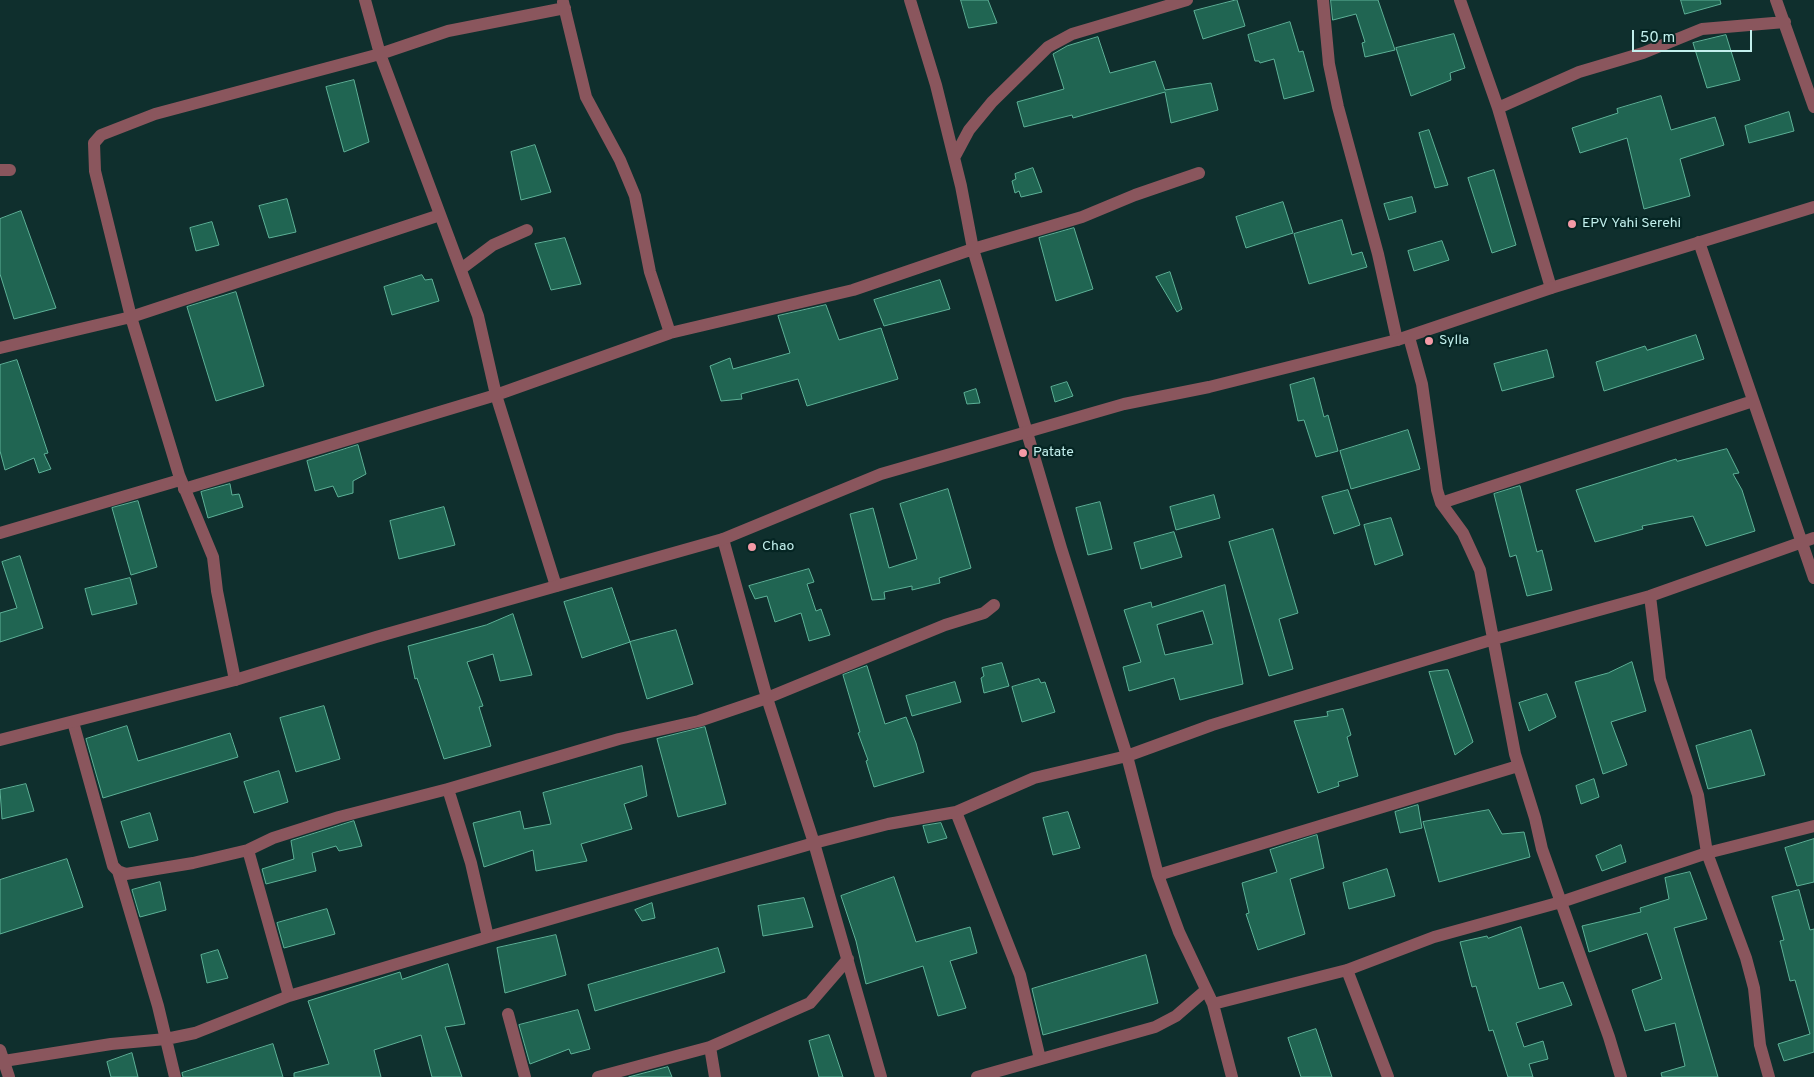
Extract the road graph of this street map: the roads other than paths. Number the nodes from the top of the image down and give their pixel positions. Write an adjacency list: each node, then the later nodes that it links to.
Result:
1 (365, 0): 9 (street)
2 (910, 0): 12 (street)
3 (1187, 0): 12 (street)
4 (1323, 0): 23 (street)
5 (1460, 0): 11 (street)
6 (1776, 0): 8 (street)
7 (563, 4): 9 (street); 22 (street)
8 (1785, 22): 10 (street); 11 (street)
9 (380, 54): 15 (street); 21 (street)
10 (1814, 106)
11 (1498, 108): 20 (street)
12 (954, 158): 18 (street)
13 (1199, 173): 18 (street)
14 (1814, 207): 17 (street)
15 (440, 215): 19 (street); 21 (street)
16 (527, 230): 19 (street)
17 (1699, 242): 20 (street); 26 (street)
18 (973, 249): 22 (street); 27 (street)
19 (461, 269): 25 (street)
20 (1551, 288): 23 (street)
21 (132, 316): 24 (street); 28 (street)
22 (670, 333): 25 (street)
23 (1403, 339): 27 (street); 29 (street)
24 (0, 348)
25 (496, 395): 28 (street); 35 (street)
26 (1753, 400): 29 (street); 33 (street)
27 (1028, 432): 32 (street); 43 (street)
28 (182, 484): 30 (street); 39 (street)
29 (1441, 503): 38 (street)
30 (0, 533)
31 (1814, 538): 33 (street)
32 (723, 539): 35 (street); 40 (street)
33 (1801, 543): 34 (street); 36 (street)
34 (1814, 578)
35 (556, 586): 39 (street)
36 (1650, 596): 38 (street); 50 (street)
37 (994, 605): 40 (street)
38 (1494, 639): 43 (street); 44 (street)
39 (235, 680): 41 (street)
40 (767, 698): 45 (street); 48 (street)
41 (73, 722): 42 (street); 51 (street)
42 (0, 740)
43 (1127, 756): 46 (street); 52 (street)
44 (1518, 766): 52 (street); 53 (street)
45 (448, 789): 49 (street); 54 (street)
46 (956, 812): 48 (street); 64 (street)
47 (1814, 826): 50 (street)
48 (814, 843): 54 (street); 55 (street)
49 (248, 850): 51 (street); 58 (street)
50 (1707, 853): 53 (street); 75 (street)
51 (118, 872): 61 (street)
52 (1158, 874): 57 (street)
53 (1560, 902): 56 (street); 74 (street)
54 (488, 937): 58 (street)
55 (848, 959): 62 (street); 70 (street)
56 (1348, 970): 59 (street); 73 (street)
57 (1206, 990): 59 (street); 64 (street)
58 (289, 996): 61 (street)
59 (1213, 1004): 72 (street)
60 (508, 1014): 67 (street)
61 (166, 1039): 63 (street); 66 (street)
62 (710, 1047): 68 (street); 69 (street)
63 (2, 1056): 65 (street)
64 (1040, 1060): 71 (street)
65 (9, 1077)
66 (175, 1077)
67 (524, 1077)
68 (598, 1077)
69 (715, 1077)
70 (881, 1077)
71 (977, 1077)
72 (1232, 1077)
73 (1388, 1077)
74 (1621, 1077)
75 (1769, 1077)

